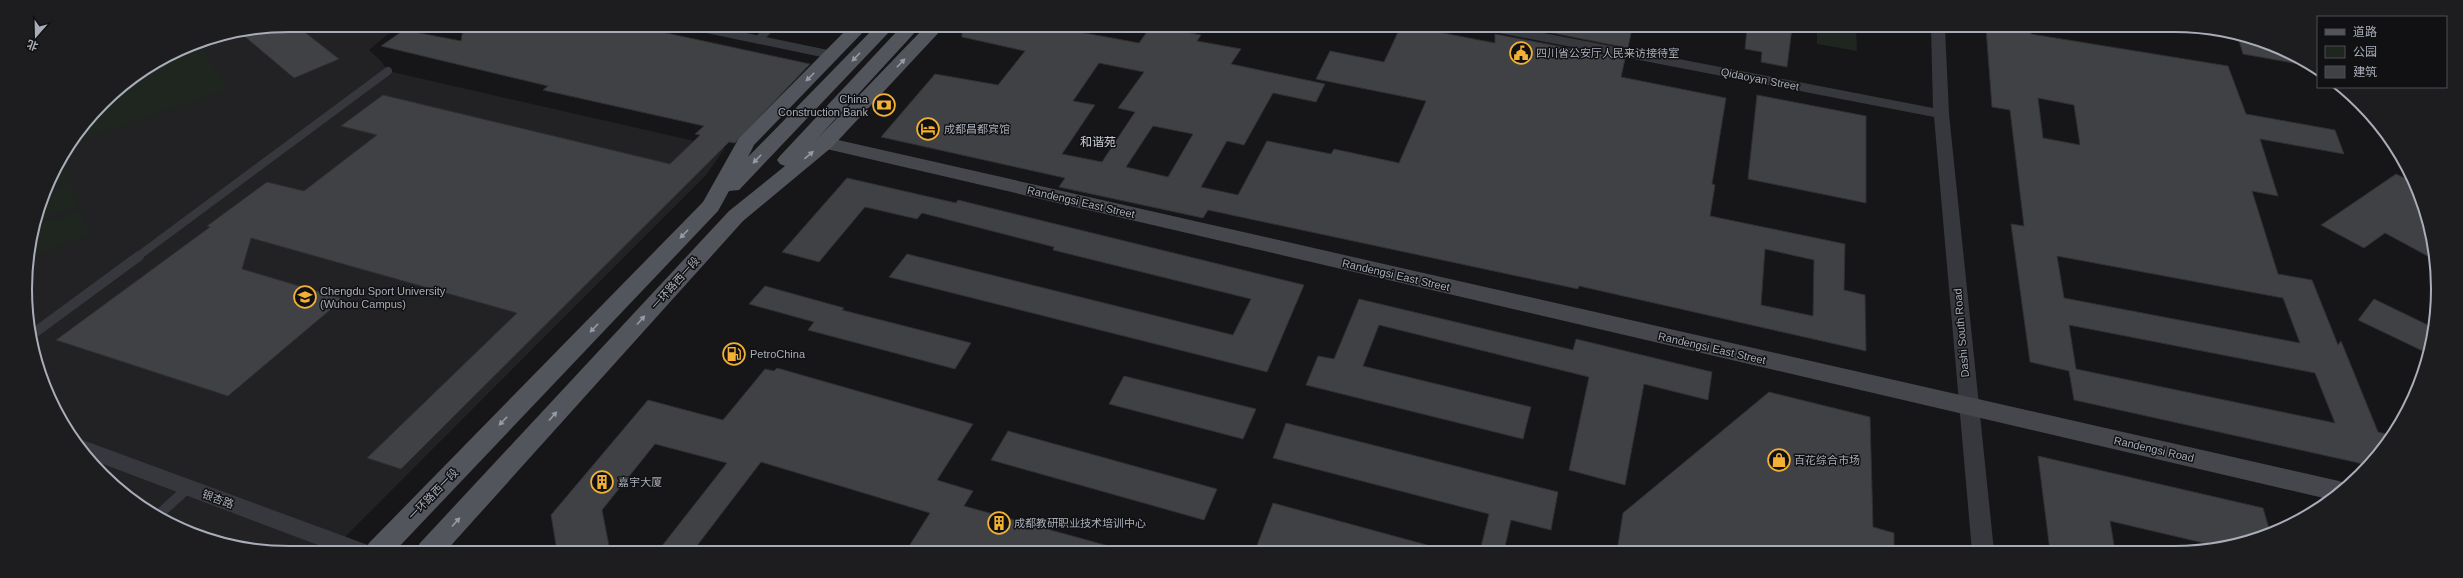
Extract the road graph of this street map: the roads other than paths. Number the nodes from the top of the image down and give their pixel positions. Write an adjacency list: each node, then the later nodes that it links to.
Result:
1 (721, 32): 9 (lane)
2 (766, 32): 9 (lane)
3 (855, 32): 10 (main road, 一环路西一段)
4 (880, 32): 14 (main road, one-way to 14)
5 (906, 32): 13 (main road)
6 (930, 32): 13 (main road, one-way to 6)
7 (1515, 32): 12 (street, Qidaoyan Street)
8 (1938, 32): 12 (street)
9 (758, 40): 10 (lane)
10 (832, 55): 14 (main road, 一环路西一段, one-way to 14)
11 (388, 71): 15 (lane)
12 (1941, 114): 16 (street, Dashi South Road)
13 (815, 141): 16 (street, Randengsi East Street); 23 (main road, 一环路西一段, one-way to 13)
14 (711, 206): 22 (main road, 一环路西一段, one-way to 22)
15 (36, 332)
16 (1968, 407): 19 (street, Randengsi Road); 24 (street, Dashi South Road)
17 (90, 450): 18 (street, 银杏路)
18 (188, 488): 20 (lane); 21 (street, 银杏路)
19 (2334, 490)
20 (161, 512)
21 (346, 546)
22 (383, 546)
23 (434, 546)
24 (1982, 546)

